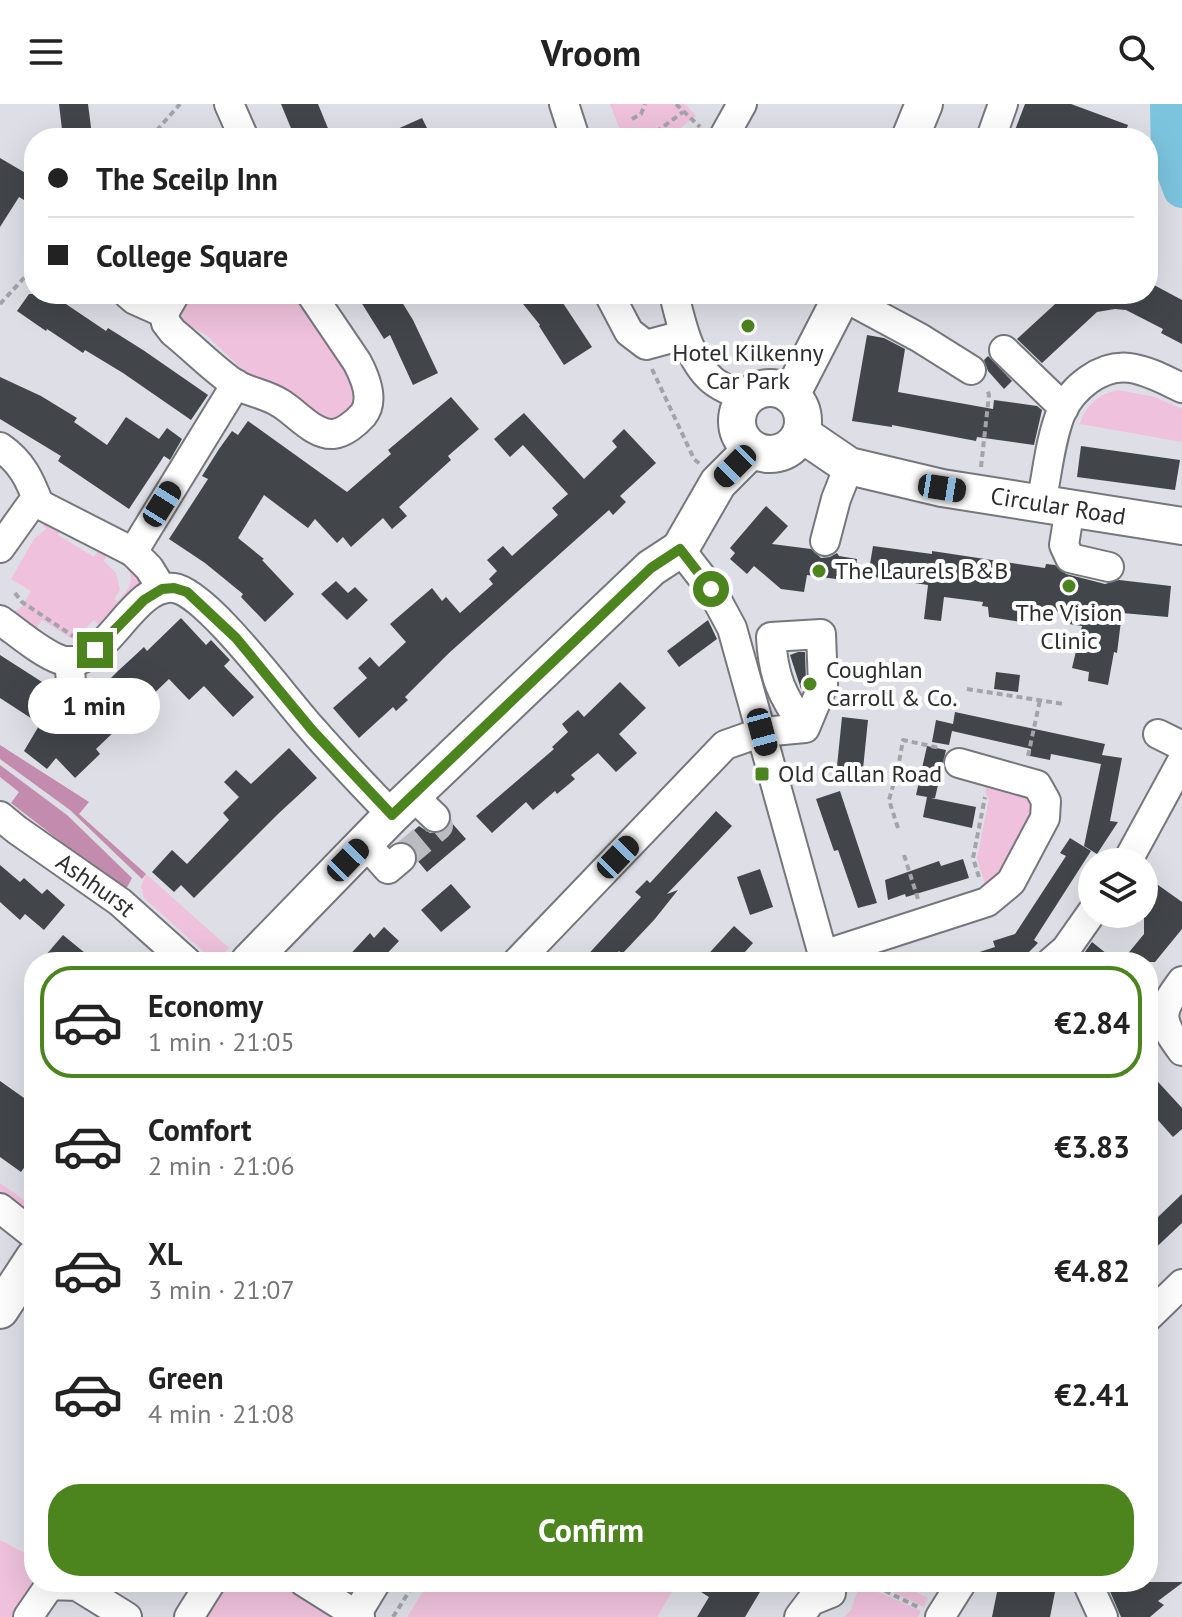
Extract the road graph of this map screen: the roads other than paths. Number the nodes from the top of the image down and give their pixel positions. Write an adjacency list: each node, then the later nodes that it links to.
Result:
1 (229, 104): 6 (street)
2 (564, 104): 7 (street)
3 (742, 104): 8 (street)
4 (924, 104): 9 (main road)
5 (1003, 104): 10 (street)
6 (240, 128)
7 (572, 128)
8 (718, 128)
9 (914, 128)
10 (995, 128)
11 (170, 304): 20 (street)
12 (318, 304): 20 (street)
13 (614, 304): 17 (street)
14 (676, 304): 17 (street)
15 (837, 304): 22 (main road)
16 (858, 304): 19 (street)
17 (683, 335): 23 (street)
18 (1004, 350): 24 (street)
19 (971, 370)
20 (236, 384): 35 (street)
21 (1182, 388): 24 (street)
22 (791, 395): 23 (main road); 25 (main road)
23 (746, 398): 27 (main road)
24 (1064, 408): 30 (street)
25 (802, 434): 27 (main road); 28 (main road, Circular Road)
26 (0, 447): 29 (street)
27 (752, 449): 34 (main road)
28 (849, 466): 30 (main road, Circular Road); 32 (street)
29 (39, 504): 33 (street); 35 (street)
30 (1056, 506): 31 (main road, Circular Road); 36 (street)
31 (1182, 526)
32 (825, 541)
33 (0, 548)
34 (680, 549): 42 (street); 45 (main road)
35 (133, 552): 37 (street)
36 (1109, 567)
37 (162, 589): 39 (street); 45 (street)
38 (0, 620): 39 (street)
39 (82, 656): 40 (street)
40 (68, 704)
41 (805, 728): 42 (street)
42 (762, 732): 53 (street); 54 (street)
43 (960, 760): 55 (street)
44 (1182, 761): 48 (street)
45 (413, 809): 47 (main road)
46 (0, 816): 51 (street, Ashhurst)
47 (365, 843): 49 (street); 52 (main road)
48 (1135, 848)
49 (401, 858)
50 (1081, 928): 56 (street)
51 (176, 952)
52 (259, 952)
53 (527, 952)
54 (822, 952)
55 (841, 952)
56 (1063, 952)
57 (1182, 981): 58 (street)
58 (1158, 1010)
59 (1158, 1017): 60 (street)
60 (1182, 1051)
61 (0, 1208): 62 (street)
62 (24, 1227)
63 (24, 1273): 66 (main road)
64 (1182, 1284): 65 (street)
65 (1158, 1307)
66 (0, 1310)
67 (45, 1592): 77 (street)
68 (87, 1592): 78 (street)
69 (205, 1592): 79 (street)
70 (320, 1592): 76 (street)
71 (371, 1592): 76 (street)
72 (953, 1592): 75 (street)
73 (1092, 1592): 81 (street)
74 (831, 1593): 80 (street)
75 (933, 1614)
76 (358, 1616)
77 (28, 1617)
78 (127, 1617)
79 (189, 1617)
80 (799, 1617)
81 (1103, 1617)

